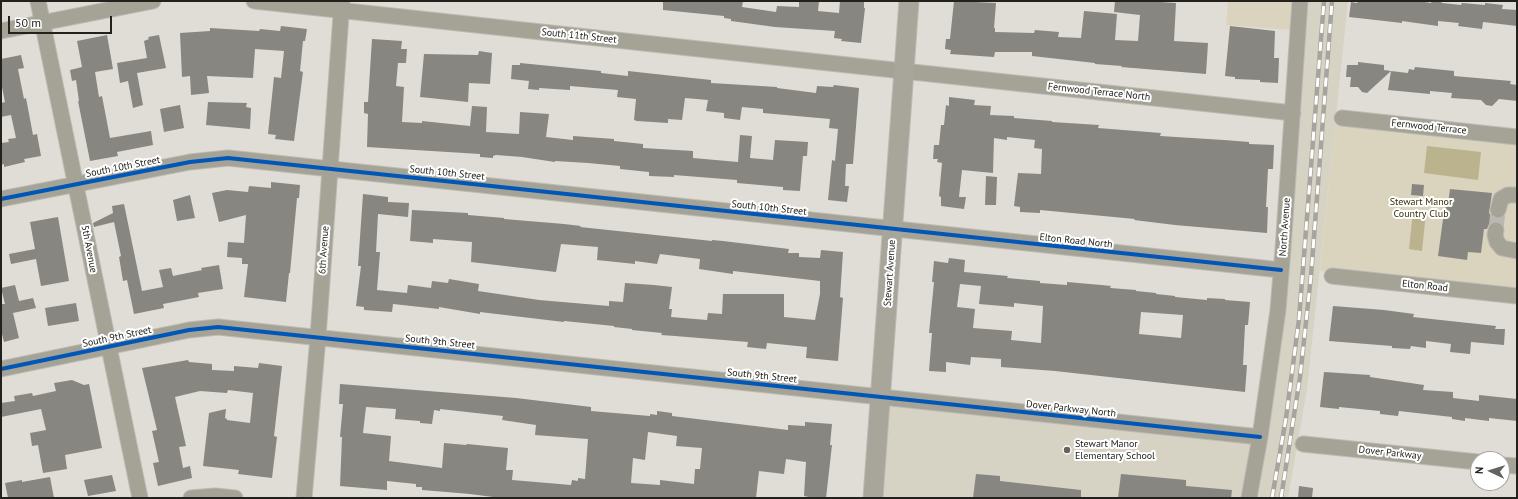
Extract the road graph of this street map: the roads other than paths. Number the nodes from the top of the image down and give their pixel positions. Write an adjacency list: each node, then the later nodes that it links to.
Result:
1 (38, 1): 7 (street, 5th Avenue)
2 (153, 1): 7 (street)
3 (254, 1): 6 (street, South 11th Street)
4 (909, 1): 9 (main road, Stewart Avenue)
5 (1300, 1): 10 (street, North Avenue)
6 (341, 6): 9 (street, South 11th Street); 13 (street, 6th Avenue)
7 (42, 22): 8 (street); 14 (street, 5th Avenue)
8 (1, 31)
9 (904, 71): 10 (street, Fernwood Terrace North); 18 (main road, Stewart Avenue)
10 (1293, 113): 21 (street, North Avenue)
11 (1342, 118): 12 (street, Fernwood Terrace)
12 (1517, 136)
13 (329, 169): 14 (street, South 10th Street); 18 (street, South 10th Street); 24 (street, 6th Avenue)
14 (76, 184): 16 (street, South 10th Street); 25 (street, 5th Avenue)
15 (1517, 195): 17 (street)
16 (1, 199)
17 (1498, 210)
18 (893, 229): 21 (street, Elton Road North); 27 (main road, Stewart Avenue)
19 (1496, 230): 20 (street)
20 (1517, 251)
21 (1281, 270): 28 (street, North Avenue)
22 (1332, 276): 23 (street, Elton Road)
23 (1517, 296)
24 (318, 337): 25 (street, South 9th Street); 27 (street, South 9th Street); 34 (street, 6th Avenue)
25 (108, 346): 26 (street, South 9th Street); 31 (street, 5th Avenue)
26 (1, 369)
27 (881, 396): 28 (street, Dover Parkway North); 35 (main road, Stewart Avenue)
28 (1260, 437): 36 (street, North Avenue)
29 (1303, 444): 30 (street, Dover Parkway)
30 (1470, 461)
31 (140, 498)
32 (191, 498): 33 (street)
33 (234, 498)
34 (304, 498)
35 (873, 498)
36 (1248, 498)

